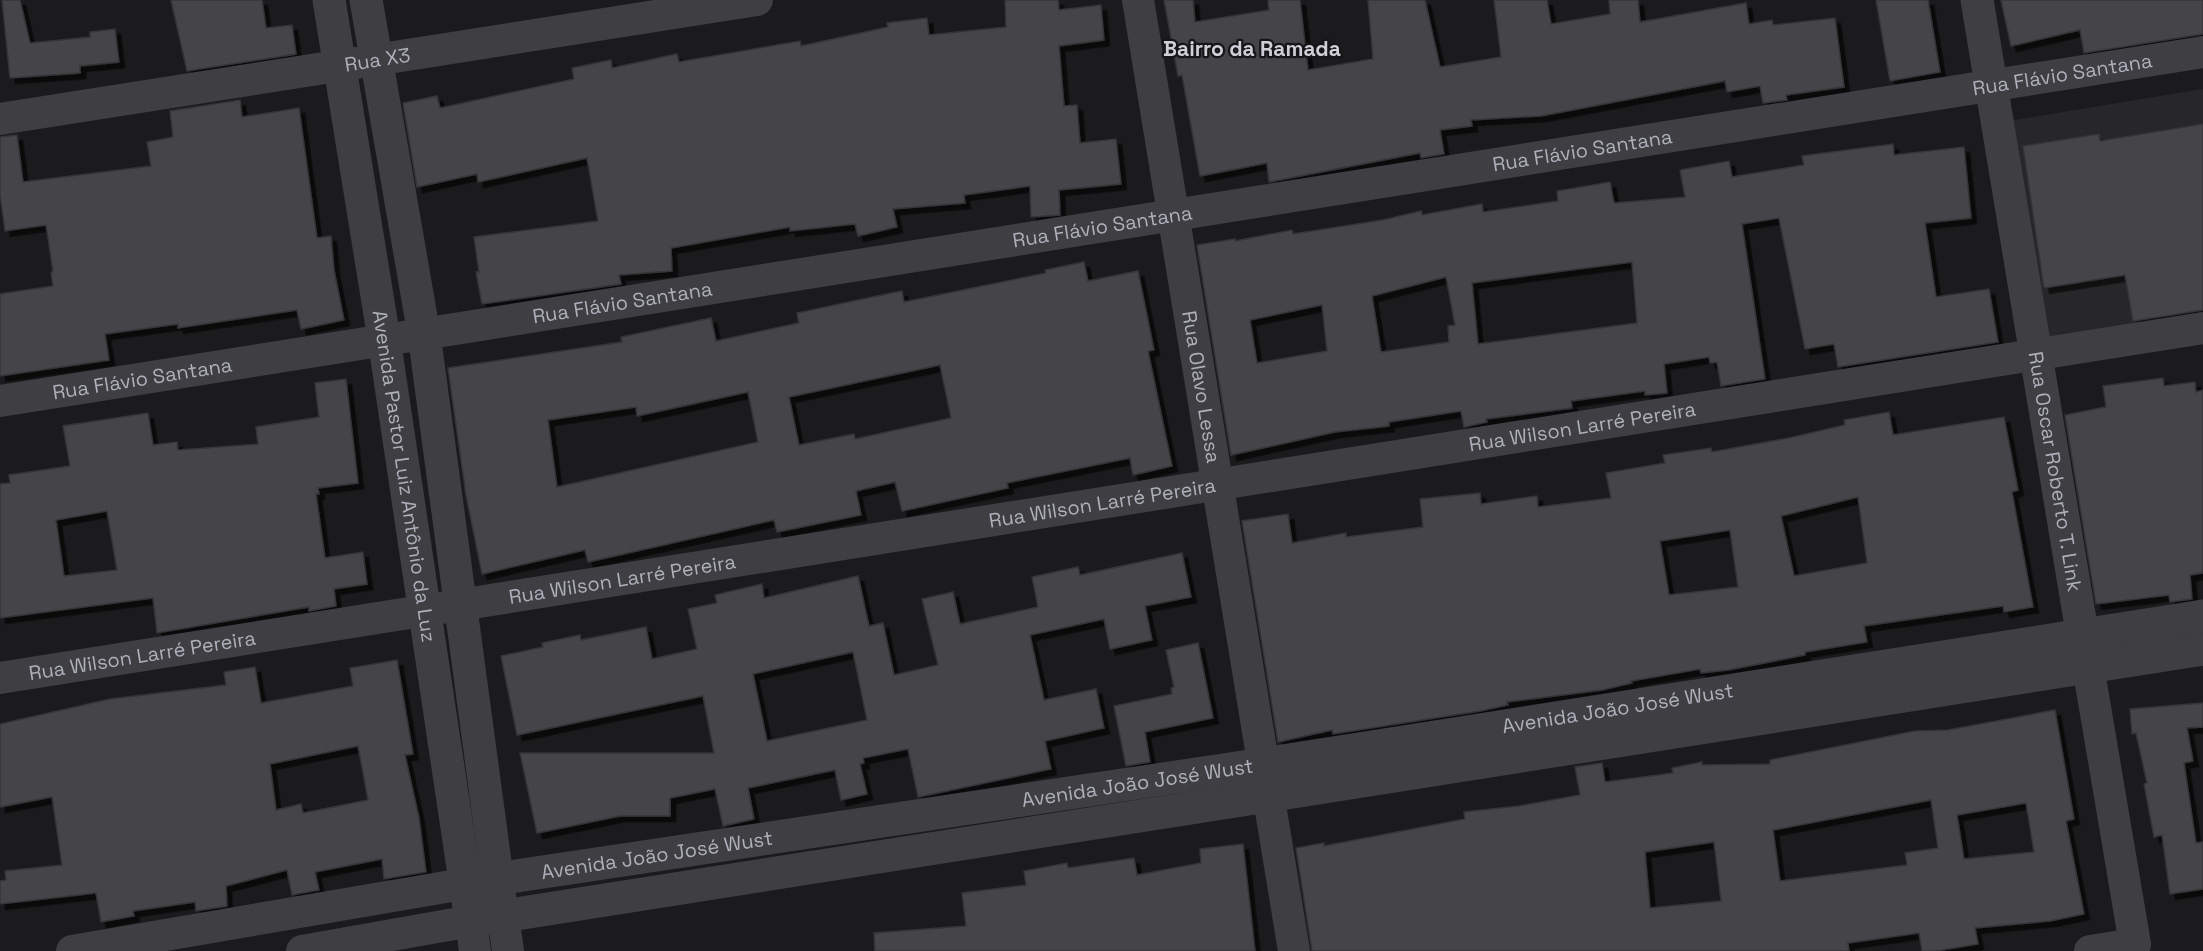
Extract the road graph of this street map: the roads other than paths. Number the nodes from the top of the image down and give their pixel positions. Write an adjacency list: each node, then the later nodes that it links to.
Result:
1 (328, 0): 8 (street, Avenida Pastor Luiz Antônio da Luz)
2 (366, 0): 7 (street, Avenida Pastor Luiz Antônio da Luz)
3 (757, 0): 7 (street, Rua X3)
4 (1138, 0): 11 (street, Rua Olavo Lessa)
5 (1977, 0): 9 (street, Rua Oscar Roberto T. Link)
6 (2203, 52): 9 (street, Rua Flávio Santana)
7 (376, 60): 8 (street, Rua X3); 13 (street, Avenida Pastor Luiz Antônio da Luz)
8 (339, 66): 10 (street, Rua X3); 14 (street, Avenida Pastor Luiz Antônio da Luz)
9 (1992, 85): 11 (street, Rua Flávio Santana); 15 (street, Rua Oscar Roberto T. Link)
10 (0, 119)
11 (1173, 216): 13 (street, Rua Flávio Santana); 17 (street, Rua Olavo Lessa)
12 (2203, 328): 15 (street, Rua Wilson Larré Pereira)
13 (424, 333): 14 (street, Rua Flávio Santana); 18 (street, Avenida Pastor Luiz Antônio da Luz)
14 (384, 339): 16 (street, Rua Flávio Santana); 19 (street, Avenida Pastor Luiz Antônio da Luz)
15 (2036, 354): 17 (street, Rua Wilson Larré Pereira); 21 (street, Rua Oscar Roberto T. Link)
16 (0, 401)
17 (1217, 485): 18 (street, Rua Wilson Larré Pereira); 25 (street, Rua Olavo Lessa)
18 (459, 606): 19 (street, Rua Wilson Larré Pereira); 27 (street, Avenida Pastor Luiz Antônio da Luz)
19 (422, 609): 24 (street, Rua Wilson Larré Pereira); 28 (street, Avenida Pastor Luiz Antônio da Luz)
20 (2203, 616): 21 (street, Avenida João José Wust)
21 (2082, 634): 23 (street, Rua Oscar Roberto T. Link); 25 (street, Avenida João José Wust)
22 (2203, 649): 23 (street, Avenida João José Wust)
23 (2088, 666): 26 (street, Avenida João José Wust); 31 (street, Rua Oscar Roberto T. Link)
24 (0, 678)
25 (1263, 764): 26 (street, Rua Olavo Lessa); 27 (street, Avenida João José Wust)
26 (1269, 796): 29 (street, Avenida João José Wust); 35 (street, Rua Olavo Lessa)
27 (496, 879): 28 (street, Avenida João José Wust); 29 (street, Avenida Pastor Luiz Antônio da Luz)
28 (463, 884): 30 (street, Avenida Pastor Luiz Antônio da Luz); 32 (street, Avenida João José Wust)
29 (503, 915): 30 (street, Avenida João José Wust); 34 (street, Avenida Pastor Luiz Antônio da Luz)
30 (473, 936): 33 (street, Avenida João José Wust)
31 (2139, 947): 36 (street)
32 (72, 951)
33 (302, 951)
34 (508, 951)
35 (1294, 951)
36 (2090, 951)

